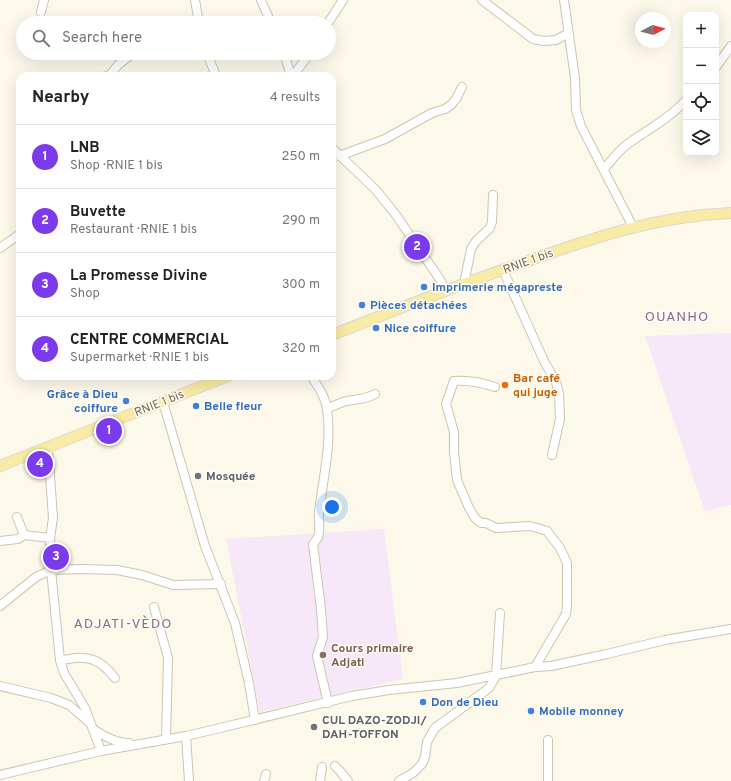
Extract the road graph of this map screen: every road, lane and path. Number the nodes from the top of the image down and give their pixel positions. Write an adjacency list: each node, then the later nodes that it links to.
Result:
1 (44, 0): 7 (street)
2 (195, 0): 8 (street)
3 (261, 0): 9 (street)
4 (343, 0): 10 (street)
5 (482, 0): 11 (street)
6 (564, 0): 11 (street)
7 (41, 12)
8 (198, 16)
9 (268, 16)
10 (333, 16)
11 (569, 34): 26 (street)
12 (731, 46): 17 (street)
13 (124, 60): 18 (street)
14 (210, 60): 19 (street)
15 (286, 60): 20 (street)
16 (305, 60): 21 (street)
17 (719, 63)
18 (112, 72)
19 (214, 72)
20 (291, 72)
21 (295, 72)
22 (462, 87): 25 (street)
23 (683, 102): 26 (street)
24 (336, 153): 25 (street)
25 (339, 156): 34 (street)
26 (604, 169): 29 (street)
27 (493, 195): 33 (street)
28 (731, 213): 29 (main road, RNIE 1 bis)
29 (633, 227): 32 (main road, RNIE 1 bis)
30 (16, 237): 31 (street)
31 (0, 248)
32 (503, 270): 33 (main road, RNIE 1 bis); 43 (street)
33 (464, 284): 34 (main road, RNIE 1 bis)
34 (446, 290): 35 (main road, RNIE 1 bis)
35 (336, 333)
36 (218, 380): 40 (main road, RNIE 1 bis)
37 (314, 380): 41 (street)
38 (494, 387): 56 (street)
39 (375, 394): 41 (street)
40 (163, 402): 42 (main road, RNIE 1 bis); 50 (street)
41 (327, 408): 60 (street)
42 (48, 447): 44 (main road, RNIE 1 bis); 47 (street)
43 (552, 455)
44 (0, 466)
45 (17, 517): 46 (street)
46 (24, 535): 47 (street); 48 (street)
47 (50, 538): 49 (street)
48 (0, 541)
49 (51, 570): 50 (street); 51 (street); 55 (street)
50 (221, 584): 61 (street)
51 (0, 606)
52 (154, 607): 64 (street)
53 (500, 614): 57 (street)
54 (731, 629): 56 (street)
55 (60, 660): 58 (street); 62 (street)
56 (535, 667): 57 (street)
57 (496, 676): 60 (street); 74 (street)
58 (114, 678)
59 (0, 686): 62 (street)
60 (328, 703): 61 (street)
61 (255, 720): 63 (street)
62 (92, 726): 66 (street); 67 (street)
63 (186, 736): 64 (street); 71 (street)
64 (166, 739): 66 (street)
65 (548, 740): 75 (street)
66 (140, 744): 67 (street)
67 (101, 751): 70 (street)
68 (334, 766): 73 (street)
69 (322, 767): 72 (street)
70 (0, 775)
71 (190, 781)
72 (320, 781)
73 (348, 781)
74 (399, 781)
75 (548, 781)

